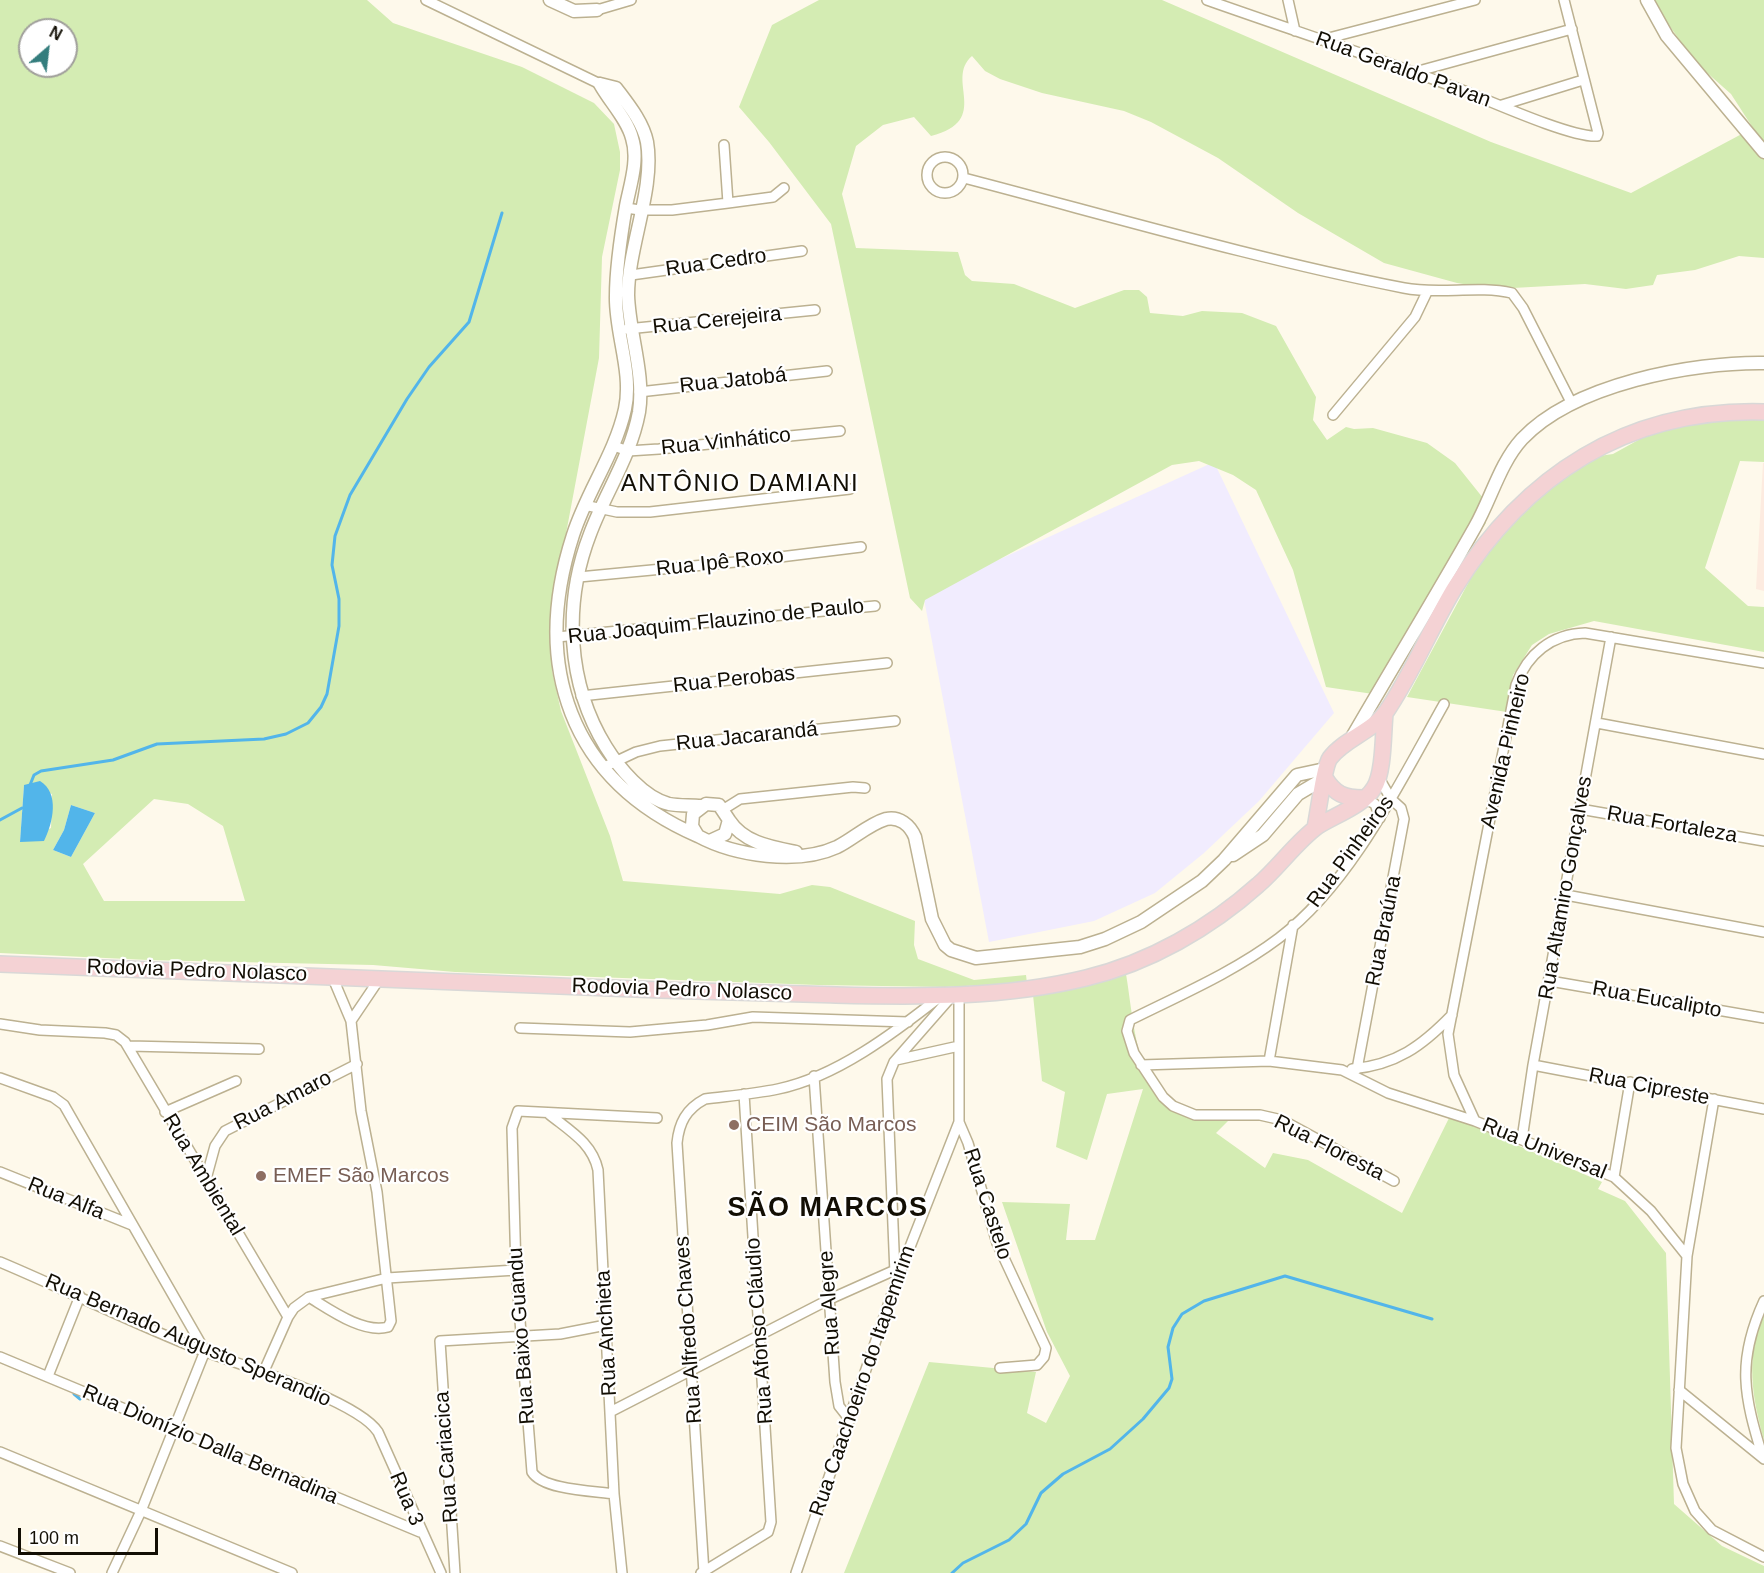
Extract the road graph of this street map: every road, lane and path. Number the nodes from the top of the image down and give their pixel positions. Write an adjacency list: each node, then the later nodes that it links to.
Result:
1 (426, 0): 15 (street)
2 (550, 0): 9 (street)
3 (631, 0): 9 (street)
4 (1207, 0): 11 (street, Rua Geraldo Pavan)
5 (1288, 0): 11 (street)
6 (1475, 0): 12 (street)
7 (1564, 0): 10 (street)
8 (1647, 0): 18 (street)
9 (597, 10)
10 (1572, 29): 13 (street); 14 (street)
11 (1295, 31): 12 (street, Rua Geraldo Pavan)
12 (1320, 41): 13 (street, Rua Geraldo Pavan)
13 (1414, 72): 16 (street, Rua Geraldo Pavan)
14 (1583, 80): 16 (street); 16 (street, Rua Geraldo Pavan)
15 (600, 84): 22 (street); 23 (street)
16 (1502, 105)
17 (724, 145): 21 (street)
18 (1764, 152)
19 (963, 178): 19 (street); 26 (street)
20 (784, 188): 21 (street)
21 (728, 203): 23 (street)
22 (626, 207): 23 (street); 28 (street)
23 (640, 210): 25 (street)
24 (802, 251): 25 (street, Rua Cedro)
25 (631, 275): 29 (street)
26 (1426, 292): 33 (street); 35 (street)
27 (815, 310): 29 (street, Rua Cerejeira)
28 (619, 328): 29 (street, Rua Cerejeira); 37 (street)
29 (632, 330): 32 (street)
30 (1764, 363): 33 (street)
31 (827, 371): 32 (street, Rua Jatobá)
32 (639, 392): 38 (street)
33 (1572, 404): 55 (street)
34 (1764, 411): 52 (highway)
35 (1333, 415)
36 (840, 431): 38 (street, Rua Vinhático)
37 (614, 446): 38 (street, Rua Vinhático); 40 (street)
38 (628, 451): 41 (street)
39 (850, 489): 41 (street)
40 (584, 506): 41 (street); 46 (street)
41 (602, 509): 43 (street)
42 (861, 547): 43 (street, Rua Ipê Roxo)
43 (579, 577): 45 (street)
44 (875, 606): 45 (street, Rua Joaquim Flauzino de Paulo)
45 (572, 636): 46 (street, Rua Joaquim Flauzino de Paulo); 50 (street)
46 (557, 637): 59 (street)
47 (1611, 637): 49 (street, Avenida Pinheiro); 54 (street, Rua Altamiro Gonçalves); 82 (street, Avenida Pinheiro)
48 (887, 663): 50 (street, Rua Perobas)
49 (1764, 663)
50 (581, 696): 58 (street)
51 (1444, 704): 64 (street, Rua Pinheiros)
52 (1385, 714): 55 (highway); 57 (highway)
53 (896, 722): 58 (street, Rua Jacarandá)
54 (1597, 723): 56 (street); 66 (street, Rua Altamiro Gonçalves)
55 (1348, 744): 57 (highway); 60 (highway)
56 (1764, 754)
57 (1380, 759): 61 (highway)
58 (615, 760): 59 (street, Rua Jacarandá); 65 (street)
59 (602, 768): 70 (street)
60 (1325, 774): 63 (highway); 69 (highway); 73 (street)
61 (1379, 778): 63 (highway, Rodovia Pedro Nolasco); 64 (street, Rua Braúna)
62 (865, 788): 67 (street)
63 (1363, 798): 68 (street); 69 (highway, Rodovia Pedro Nolasco)
64 (1391, 799): 68 (street, Rua Pinheiros); 97 (street, Rua Braúna)
65 (701, 806): 67 (street); 70 (street)
66 (1580, 809): 72 (street, Rua Fortaleza); 74 (street, Rua Altamiro Gonçalves)
67 (726, 814): 71 (street); 73 (street)
68 (1380, 818): 75 (street, Rua Pinheiros)
69 (1315, 828): 81 (highway, Rodovia Pedro Nolasco)
70 (698, 836): 71 (street)
71 (712, 840): 73 (street)
72 (1764, 841)
73 (809, 855)
74 (1566, 895): 76 (street); 80 (street, Rua Altamiro Gonçalves)
75 (1293, 925): 84 (street, Rua Pinheiros); 93 (street)
76 (1764, 932)
77 (0, 964): 78 (highway, Rodovia Pedro Nolasco)
78 (332, 976): 79 (highway, Rodovia Pedro Nolasco); 85 (street)
79 (380, 978): 81 (highway, Rodovia Pedro Nolasco); 85 (street)
80 (1550, 981): 83 (street, Rua Eucalipto); 96 (street, Rua Altamiro Gonçalves)
81 (950, 996): 86 (street); 90 (street, Rua Castelo); 92 (street)
82 (1452, 1015): 97 (street); 109 (street, Avenida Pinheiro)
83 (1764, 1018)
84 (1131, 1020): 95 (street, Rua Floresta)
85 (351, 1021): 94 (street)
86 (908, 1022): 88 (street); 99 (street)
87 (0, 1024): 89 (street, Rua Ambiental)
88 (519, 1028)
89 (129, 1046): 91 (street); 106 (street, Rua Ambiental)
90 (959, 1046): 92 (street); 110 (street, Rua Castelo)
91 (259, 1049)
92 (896, 1060): 121 (street)
93 (1269, 1061): 95 (street, Rua Universal); 98 (street, Rua Universal)
94 (357, 1064): 114 (street, Rua Amaro); 122 (street)
95 (1141, 1065): 115 (street, Rua Floresta)
96 (1533, 1065): 102 (street, Rua Cipreste); 111 (street, Rua Altamiro Gonçalves)
97 (1357, 1069): 98 (street)
98 (1342, 1070): 109 (street, Rua Universal)
99 (814, 1076): 103 (street); 126 (street, Rua Alegre)
100 (0, 1077): 117 (street)
101 (236, 1081): 106 (street)
102 (1629, 1082): 104 (street, Rua Cipreste); 113 (street)
103 (744, 1094): 130 (street, Rua Afonso Cláudio); 136 (street, Rua Alfredo Chaves)
104 (1714, 1099): 105 (street, Rua Cipreste); 118 (street)
105 (1764, 1109)
106 (165, 1112): 114 (street, Rua Ambiental)
107 (549, 1114): 108 (street); 120 (street, Rua Baixo Guandu); 129 (street, Rua Anchieta)
108 (657, 1118)
109 (1475, 1120): 111 (street, Rua Universal)
110 (959, 1122): 123 (street, Rua Caachoeiro do Itapemirim); 134 (street, Rua Castelo)
111 (1522, 1139): 113 (street, Rua Universal)
112 (2, 1173): 116 (street); 117 (street, Rua Alfa)
113 (1614, 1177): 118 (street, Rua Universal)
114 (206, 1179): 128 (street, Rua Ambiental)
115 (1394, 1181)
116 (0, 1185)
117 (132, 1225): 132 (street)
118 (1687, 1256): 138 (street)
119 (0, 1262): 124 (street, Rua Bernado Augusto Sperandio)
120 (516, 1270): 122 (street); 131 (street, Rua Baixo Guandu)
121 (895, 1270): 123 (street); 126 (street)
122 (387, 1278): 125 (street); 125 (street)
123 (895, 1285): 140 (street, Rua Caachoeiro do Itapemirim)
124 (80, 1296): 132 (street, Rua Bernado Augusto Sperandio); 137 (street)
125 (309, 1297): 128 (street)
126 (830, 1299): 130 (street); 140 (street, Rua Alegre)
127 (1764, 1301): 144 (street)
128 (288, 1317): 135 (street)
129 (606, 1325): 131 (street); 139 (street, Rua Anchieta)
130 (761, 1335): 136 (street); 156 (street, Rua Afonso Cláudio)
131 (521, 1336): 145 (street, Rua Baixo Guandu); 154 (street, Rua Cariacica)
132 (205, 1351): 135 (street, Rua Bernado Augusto Sperandio); 142 (street)
133 (0, 1357): 137 (street, Rua Dionízio Dalla Bernadina)
134 (1000, 1368)
135 (264, 1371): 141 (street, Rua Bernado Augusto Sperandio)
136 (692, 1372): 139 (street); 156 (street, Rua Alfredo Chaves)
137 (48, 1376): 142 (street, Rua Dionízio Dalla Bernadina)
138 (1679, 1390): 144 (street); 149 (street)
139 (612, 1411): 145 (street, Rua Anchieta)
140 (850, 1420): 157 (street, Rua Caachoeiro do Itapemirim)
141 (373, 1425): 147 (street, Rua 3)
142 (173, 1431): 146 (street); 147 (street, Rua Dionízio Dalla Bernadina)
143 (0, 1452): 146 (street)
144 (1764, 1458)
145 (615, 1494): 155 (street, Rua Anchieta)
146 (141, 1511): 151 (street); 152 (street)
147 (420, 1532): 153 (street, Rua 3)
148 (0, 1546): 150 (street)
149 (1764, 1557)
150 (70, 1573)
151 (112, 1573)
152 (292, 1573)
153 (441, 1573)
154 (454, 1573)
155 (622, 1573)
156 (703, 1573)
157 (796, 1573)

